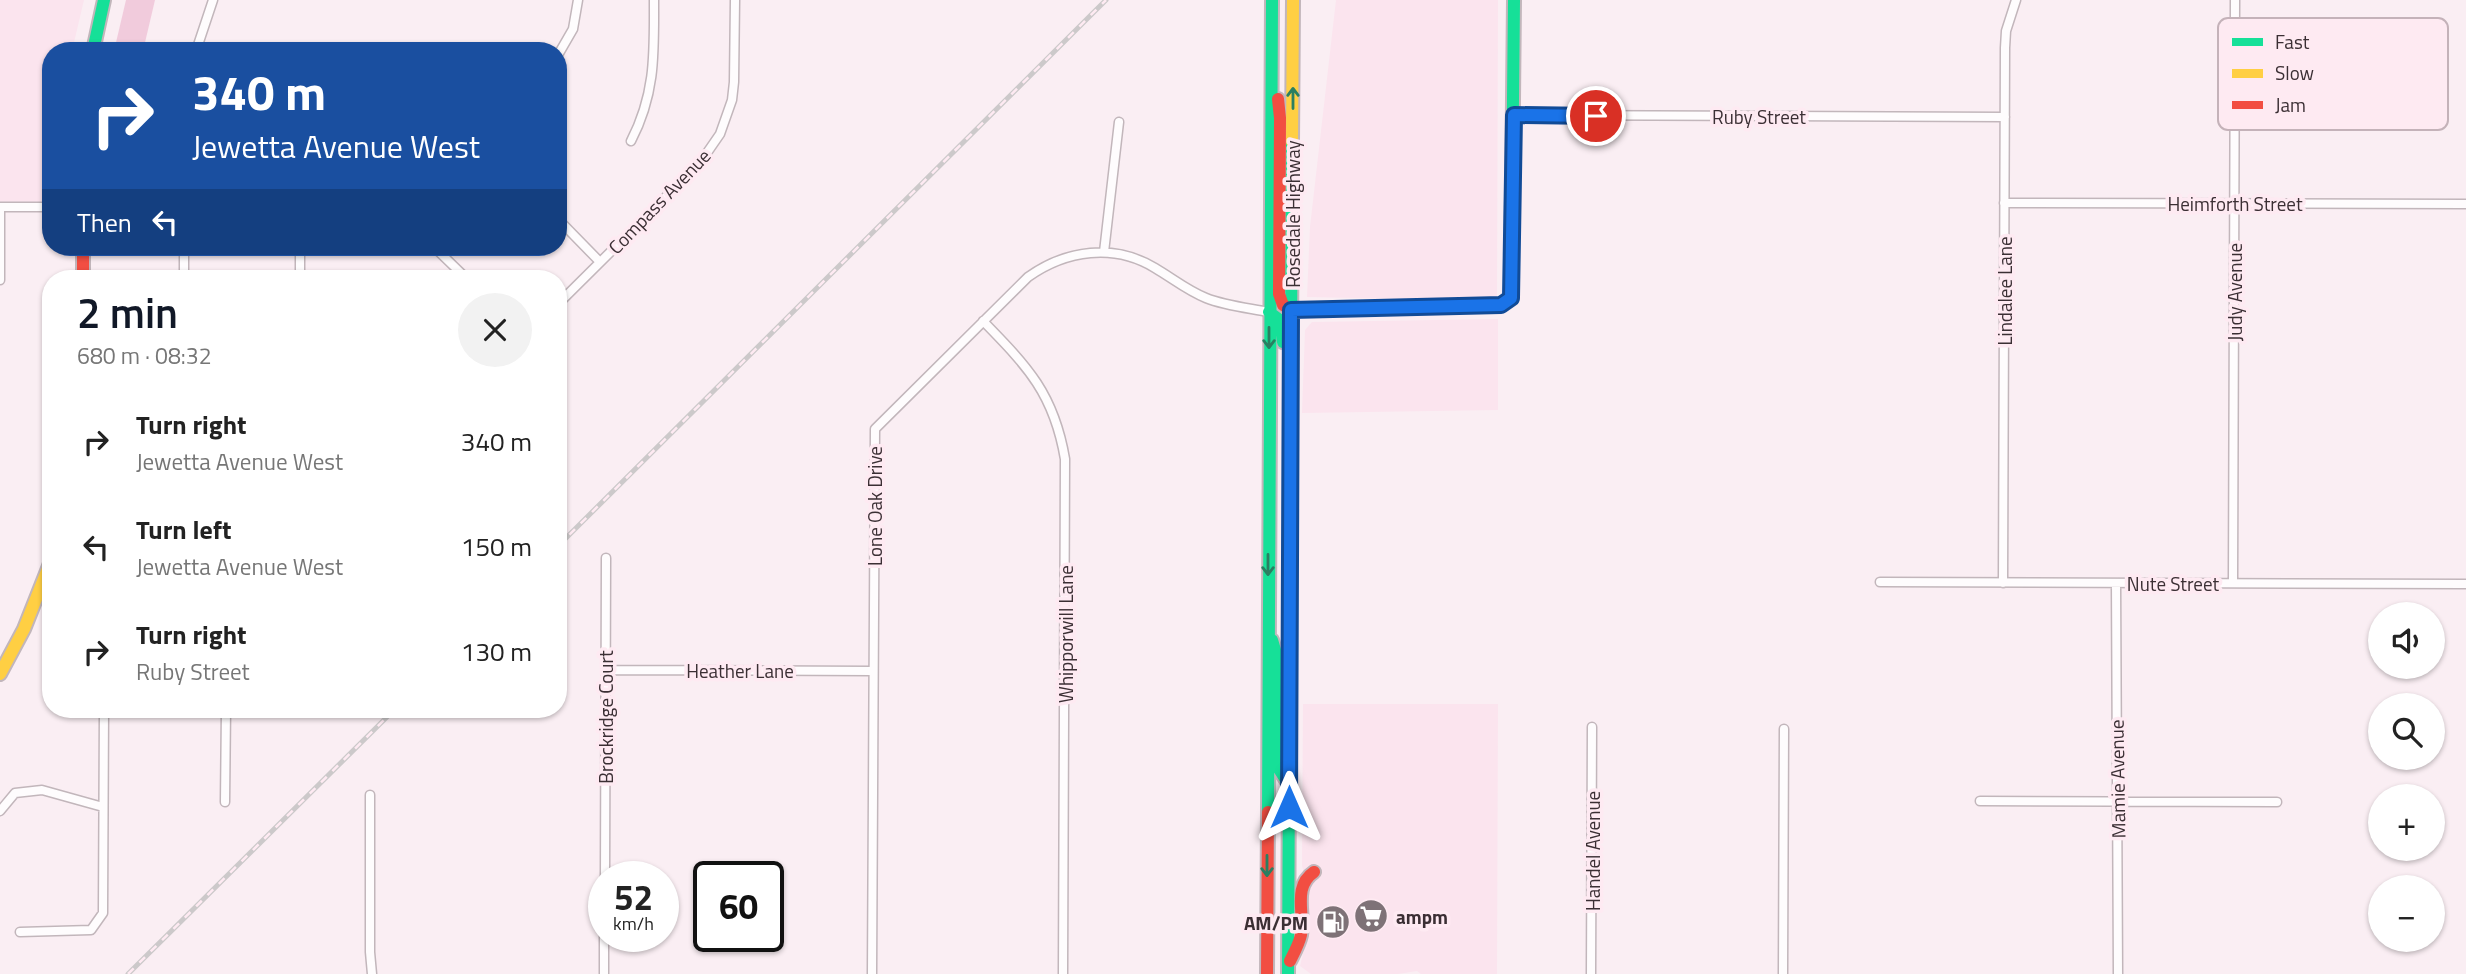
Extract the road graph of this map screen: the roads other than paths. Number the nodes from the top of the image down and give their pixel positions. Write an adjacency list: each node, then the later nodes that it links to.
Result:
1 (104, 0): 12 (main road)
2 (213, 0): 13 (street)
3 (578, 0): 14 (street)
4 (654, 0): 20 (street)
5 (735, 0): 29 (street, Compass Avenue)
6 (1272, 0): 15 (main road, Rosedale Highway)
7 (1293, 0): 33 (main road, Rosedale Highway, one-way to 7)
8 (1514, 0): 16 (main road)
9 (2016, 0): 17 (street, Lindalee Lane)
10 (2235, 0): 11 (street, Judy Avenue)
11 (2235, 18)
12 (95, 42)
13 (199, 42)
14 (566, 42)
15 (1272, 68): 33 (main road); 34 (main road, Rosedale Highway)
16 (1514, 115): 17 (street, Ruby Street); 33 (main road)
17 (2005, 117): 21 (street, Lindalee Lane)
18 (1119, 122): 27 (street)
19 (2234, 130): 22 (street, Judy Avenue)
20 (631, 141)
21 (2004, 203): 22 (street, Heimforth Street); 39 (street, Lindalee Lane)
22 (2234, 203): 23 (street, Heimforth Street); 41 (street, Judy Avenue)
23 (2466, 204)
24 (0, 207): 25 (street); 31 (street)
25 (42, 207)
26 (567, 228): 29 (street)
27 (1104, 252): 34 (street, Lone Oak Drive); 35 (street, Lone Oak Drive)
28 (443, 256): 30 (street)
29 (600, 262): 32 (street, Compass Avenue)
30 (458, 270)
31 (0, 280)
32 (567, 295)
33 (1291, 310): 36 (main road, Rosedale Highway)
34 (1269, 312): 36 (main road); 44 (main road, Rosedale Highway, one-way to 44)
35 (983, 321): 46 (street, Lone Oak Drive); 68 (street, Whipporwill Lane)
36 (1290, 460): 52 (main road, Rosedale Highway)
37 (606, 558): 45 (street, Brockridge Court)
38 (1880, 582): 39 (street, Nute Street)
39 (2003, 583): 40 (street, Nute Street)
40 (2116, 583): 41 (street, Nute Street); 56 (street, Mamie Avenue)
41 (2233, 583): 43 (street, Nute Street)
42 (42, 584): 47 (main road)
43 (2466, 584)
44 (1268, 626): 52 (main road); 69 (main road, Rosedale Highway, one-way to 69)
45 (606, 670): 46 (street, Heather Lane); 60 (street, Brockridge Court)
46 (873, 670): 67 (street, Lone Oak Drive)
47 (0, 674)
48 (104, 718): 58 (street)
49 (226, 718): 55 (street)
50 (1592, 727): 70 (street, Handel Avenue)
51 (1784, 729): 71 (street)
52 (1289, 784): 64 (main road, Rosedale Highway)
53 (370, 795): 65 (street)
54 (1980, 801): 56 (street)
55 (225, 802)
56 (2118, 802): 57 (street); 72 (street, Mamie Avenue)
57 (2277, 802)
58 (103, 807): 59 (street); 62 (street)
59 (0, 811)
60 (605, 861)
61 (1314, 872): 64 (main road)
62 (20, 932)
63 (604, 952): 66 (street)
64 (1288, 971)
65 (372, 974)
66 (604, 974)
67 (872, 974)
68 (1063, 974)
69 (1266, 974)
70 (1591, 974)
71 (1783, 974)
72 (2118, 974)

